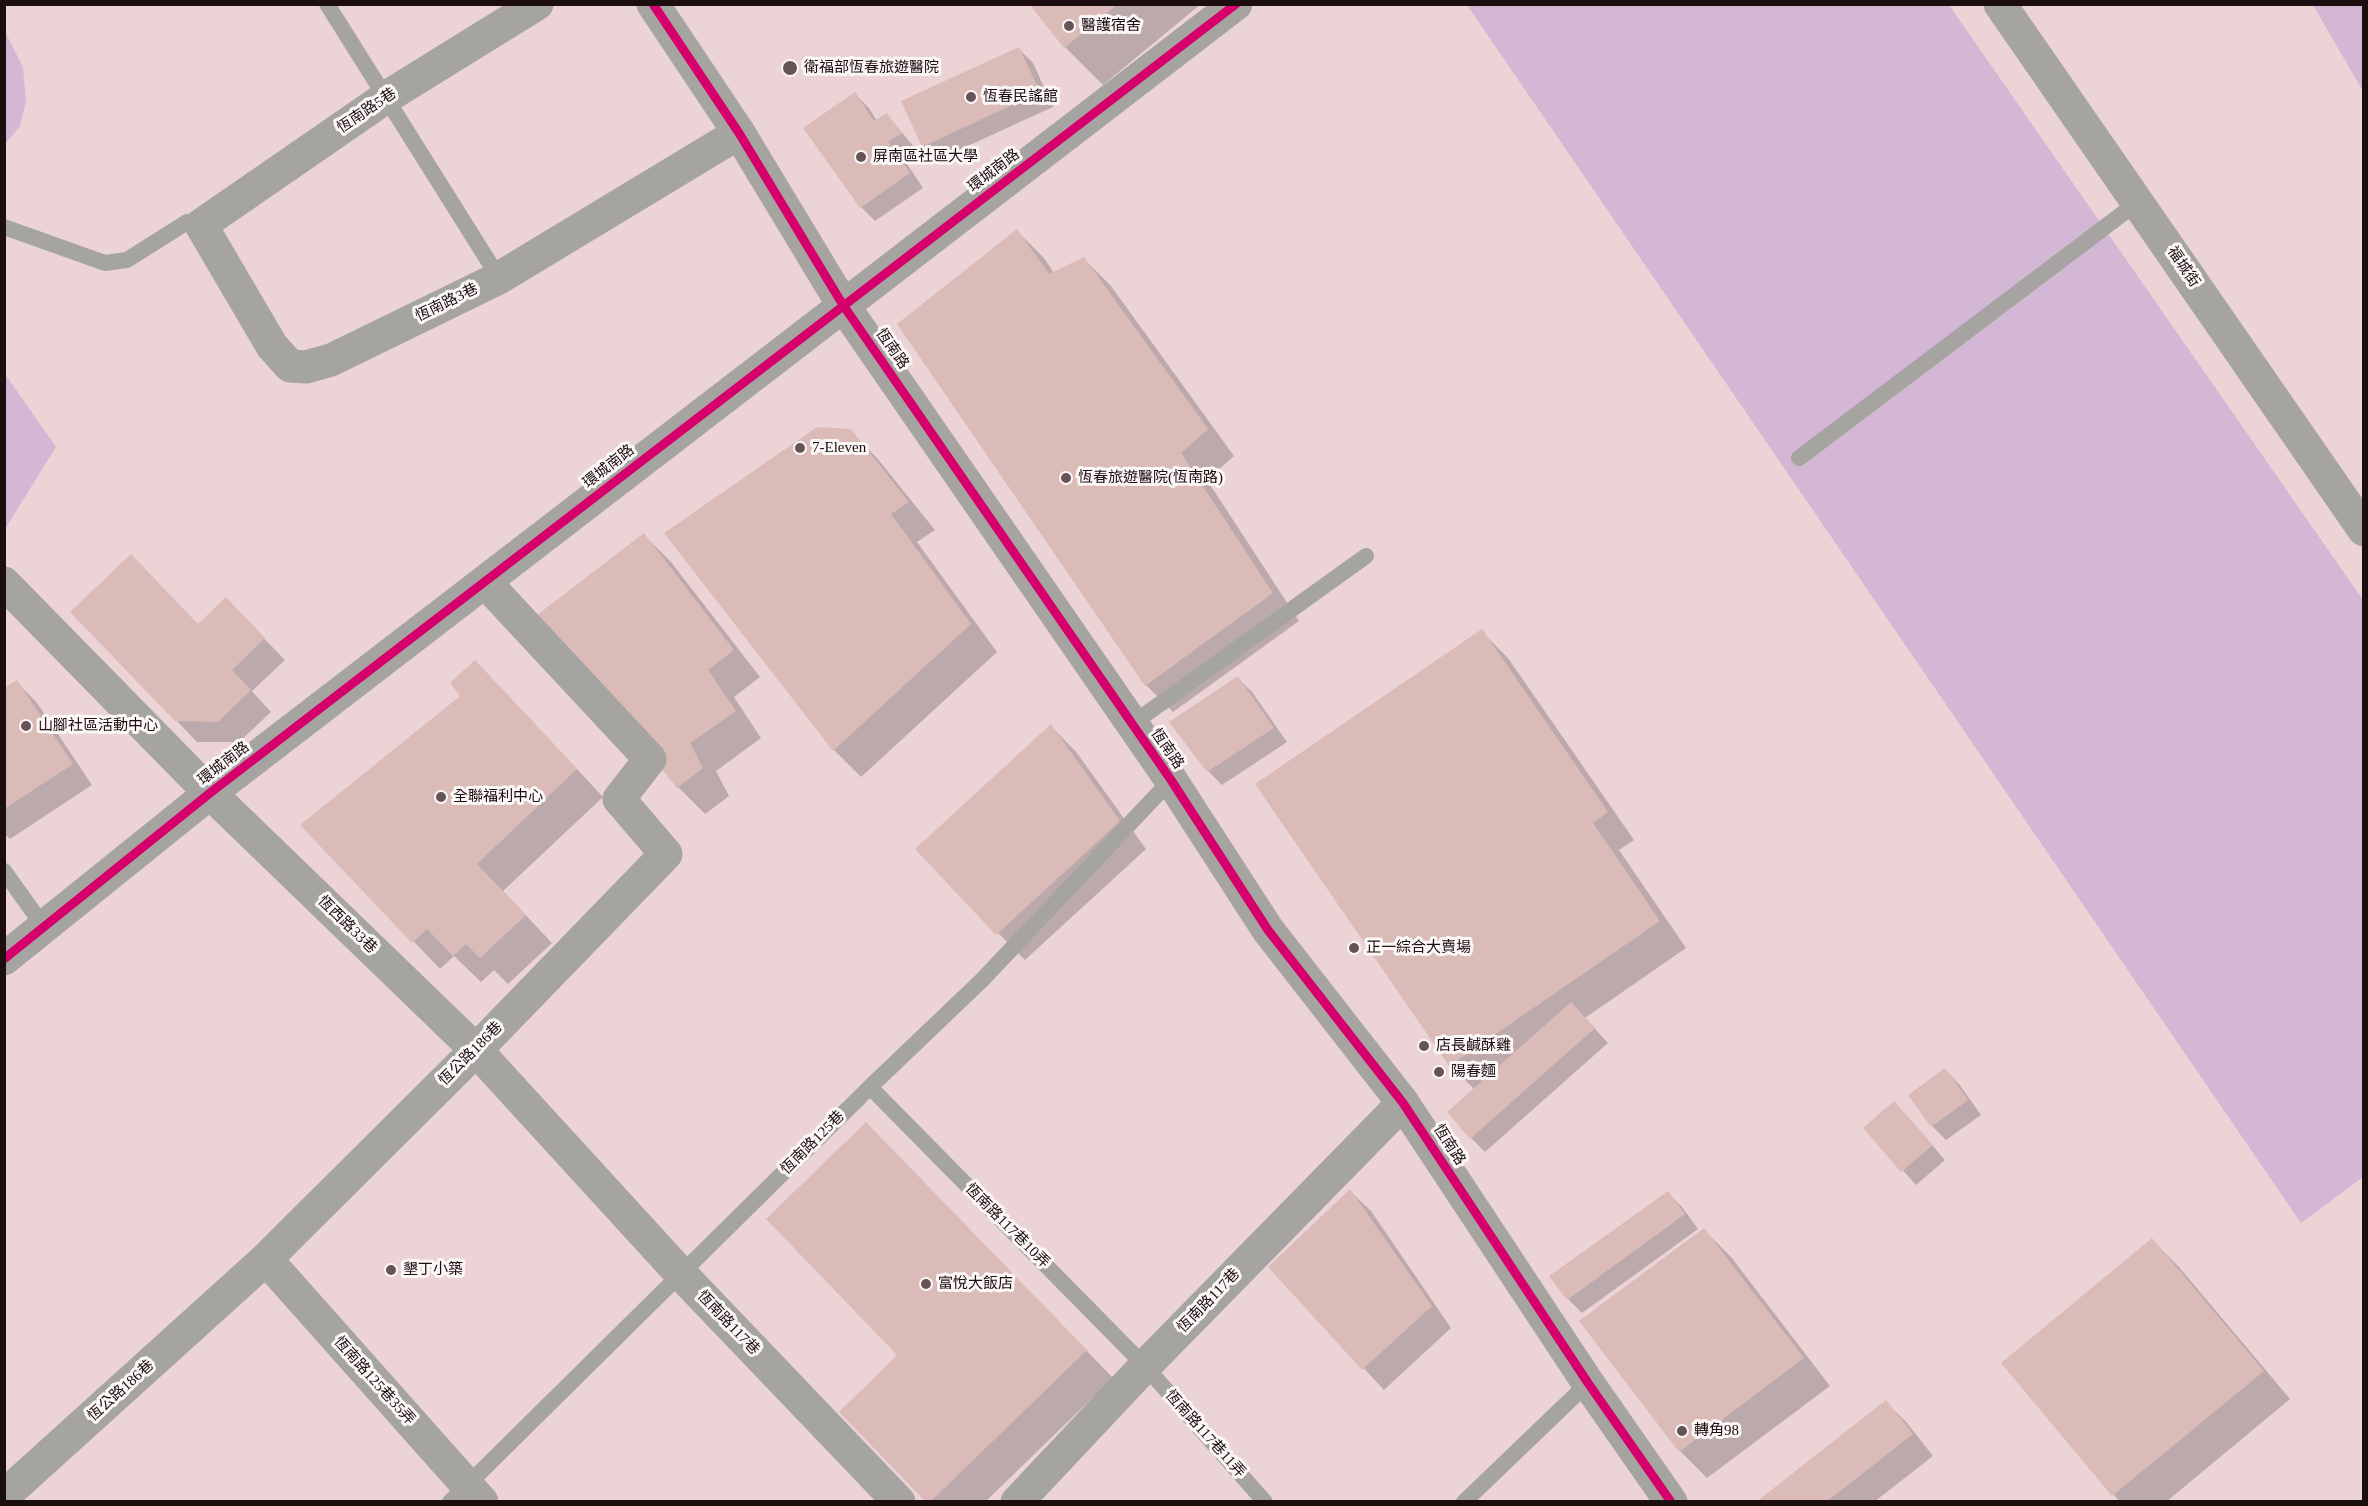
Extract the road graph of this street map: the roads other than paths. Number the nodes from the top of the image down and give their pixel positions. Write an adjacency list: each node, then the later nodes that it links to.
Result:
1 (327, 4): 6 (lane)
2 (537, 4): 6 (street, 恆南路5巷)
3 (652, 4): 7 (street, 恆南路)
4 (1236, 4): 12 (street, 環城南路)
5 (2000, 4): 8 (street, 福城街)
6 (385, 98): 9 (street, 恆南路5巷); 11 (lane)
7 (739, 133): 11 (street, 恆南路3巷); 12 (street, 恆南路)
8 (2139, 202): 13 (lane); 14 (street, 福城街)
9 (201, 225): 10 (lane); 11 (street, 恆南路3巷)
10 (4, 227)
11 (499, 278)
12 (843, 305): 16 (street, 環城南路); 18 (street, 恆南路)
13 (1799, 458)
14 (2364, 530)
15 (1366, 556): 18 (lane)
16 (485, 582): 20 (street, 環城南路); 24 (street, 恆公路186巷)
17 (4, 584): 20 (street, 恆西路33巷)
18 (1132, 724): 19 (street, 恆南路)
19 (1171, 780): 25 (lane, 恆南路125巷); 26 (street, 恆南路)
20 (210, 794): 22 (street, 環城南路); 24 (street, 恆西路33巷)
21 (4, 871): 22 (lane)
22 (44, 927): 23 (street, 環城南路)
23 (4, 959)
24 (476, 1050): 27 (street, 恆公路186巷); 28 (street, 恆西路33巷)
25 (870, 1086): 28 (lane, 恆南路125巷); 29 (lane, 恆南路117巷10弄)
26 (1403, 1103): 29 (street, 恆南路117巷); 30 (street, 恆南路)
27 (266, 1259): 31 (street, 恆公路186巷); 32 (street, 恆南路125巷35弄)
28 (681, 1274): 32 (lane, 恆南路125巷); 33 (street, 恆南路117巷)
29 (1145, 1366): 34 (street, 恆南路117巷); 35 (lane, 恆南路117巷11弄)
30 (1588, 1383): 36 (lane); 37 (street, 恆南路)
31 (4, 1496)
32 (466, 1496)
33 (899, 1502)
34 (1017, 1502)
35 (1265, 1502)
36 (1464, 1502)
37 (1671, 1502)

